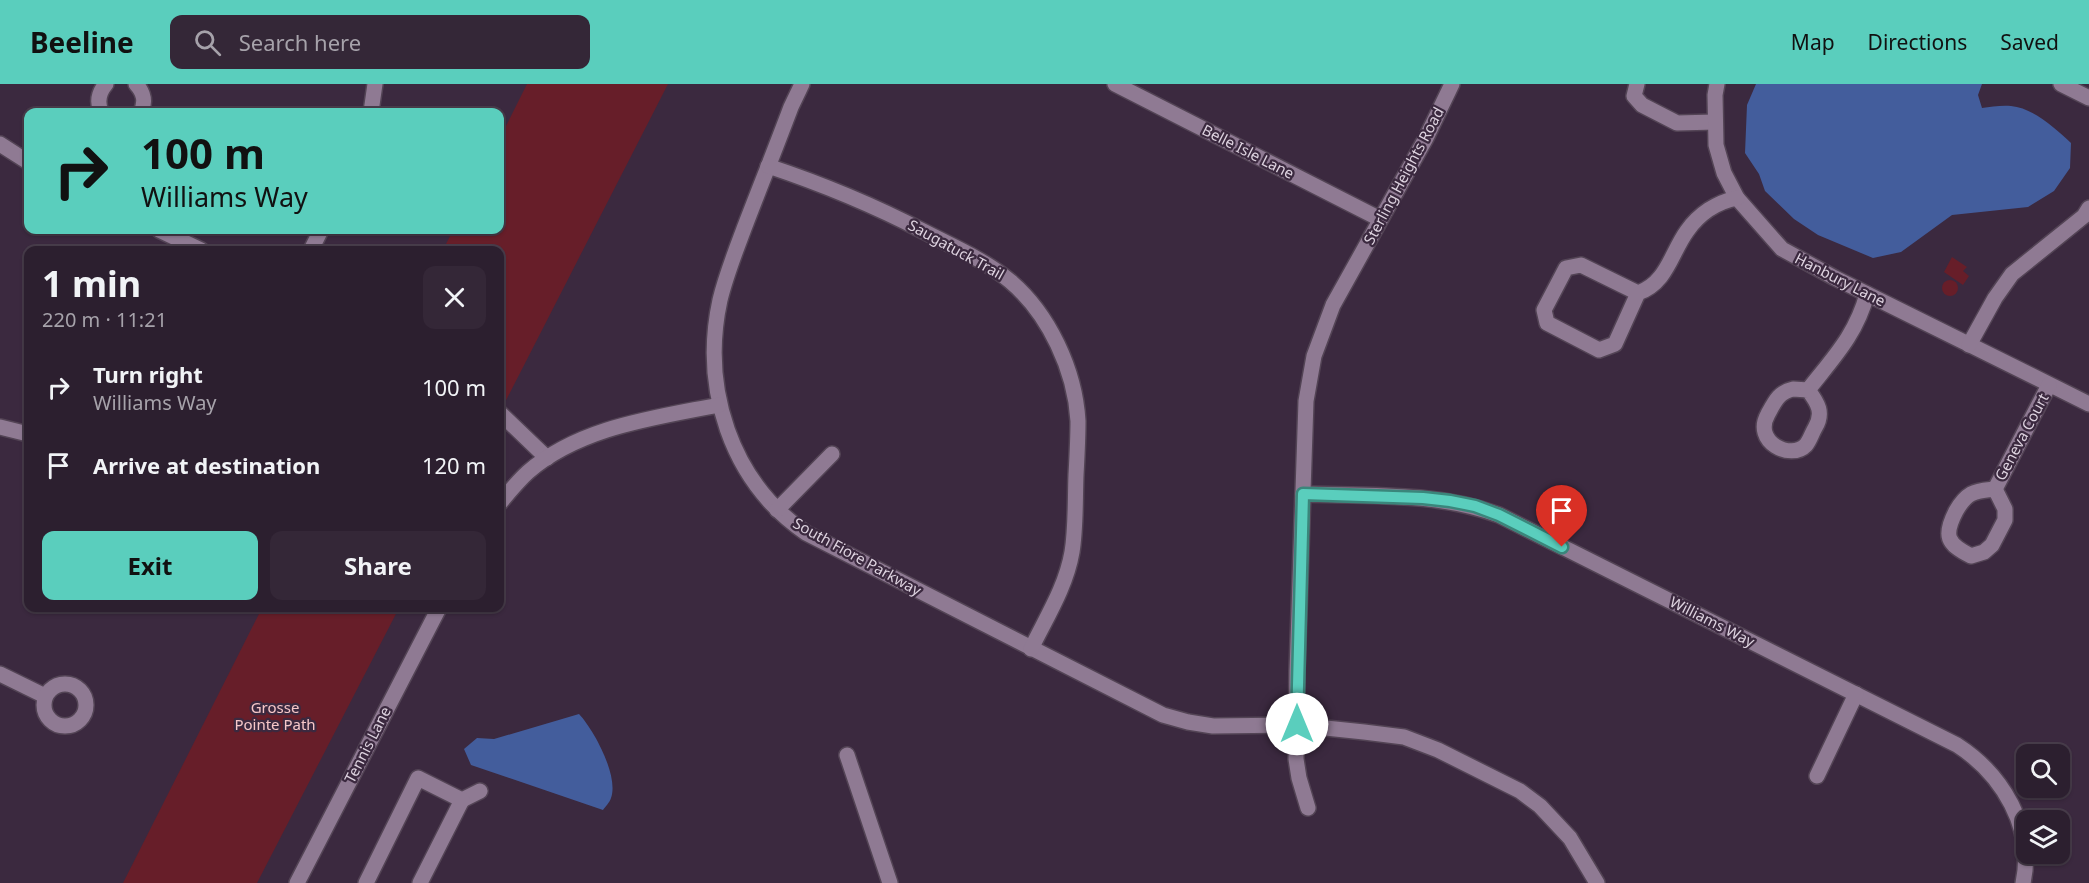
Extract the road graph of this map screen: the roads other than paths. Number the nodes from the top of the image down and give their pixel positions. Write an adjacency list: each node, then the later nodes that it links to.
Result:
1 (106, 84): 11 (street)
2 (136, 84): 12 (street)
3 (375, 84): 13 (street)
4 (802, 84): 17 (street, South Fiore Parkway)
5 (1115, 84): 20 (street, Belle Isle Lane)
6 (1452, 84): 20 (street, Sterling Heights Road)
7 (1637, 84): 14 (street)
8 (1717, 84): 14 (street, Hanbury Lane)
9 (2061, 84): 10 (street)
10 (2089, 98)
11 (100, 108)
12 (142, 108)
13 (372, 108)
14 (1715, 122): 18 (street, Hanbury Lane)
15 (0, 144): 16 (street)
16 (24, 159)
17 (768, 166): 29 (street, South Fiore Parkway); 40 (street, Saugatuck Trail)
18 (1737, 198): 23 (street); 24 (street, Hanbury Lane)
19 (2087, 216): 25 (street)
20 (1380, 219): 36 (street, Sterling Heights Road)
21 (167, 234): 22 (street)
22 (193, 246)
23 (1638, 292): 23 (street)
24 (1867, 294): 25 (street, Hanbury Lane); 27 (street)
25 (1969, 345): 26 (street, Hanbury Lane)
26 (2049, 385): 28 (street, Hanbury Lane); 35 (street, Geneva Court)
27 (1808, 390)
28 (2089, 404)
29 (719, 405): 34 (street); 38 (street, South Fiore Parkway)
30 (504, 417): 34 (street)
31 (0, 427): 32 (street)
32 (24, 433)
33 (832, 454): 38 (street)
34 (547, 458): 37 (street)
35 (1995, 489): 35 (street, Geneva Court)
36 (1303, 494): 42 (street, Williams Way); 44 (street, Sterling Heights Road)
37 (504, 499)
38 (777, 510): 40 (street, South Fiore Parkway)
39 (437, 612): 50 (street, Tennis Lane)
40 (1031, 649): 44 (street, South Fiore Parkway)
41 (0, 674): 43 (street)
42 (1856, 694): 46 (street); 55 (street, Williams Way)
43 (45, 696)
44 (1297, 724): 49 (street, Sterling Heights Road); 54 (street)
45 (847, 755): 53 (street)
46 (1817, 776)
47 (480, 791): 48 (street)
48 (462, 800): 51 (street); 52 (street)
49 (1308, 808)
50 (297, 883)
51 (366, 883)
52 (420, 883)
53 (890, 883)
54 (1597, 883)
55 (2023, 883)

